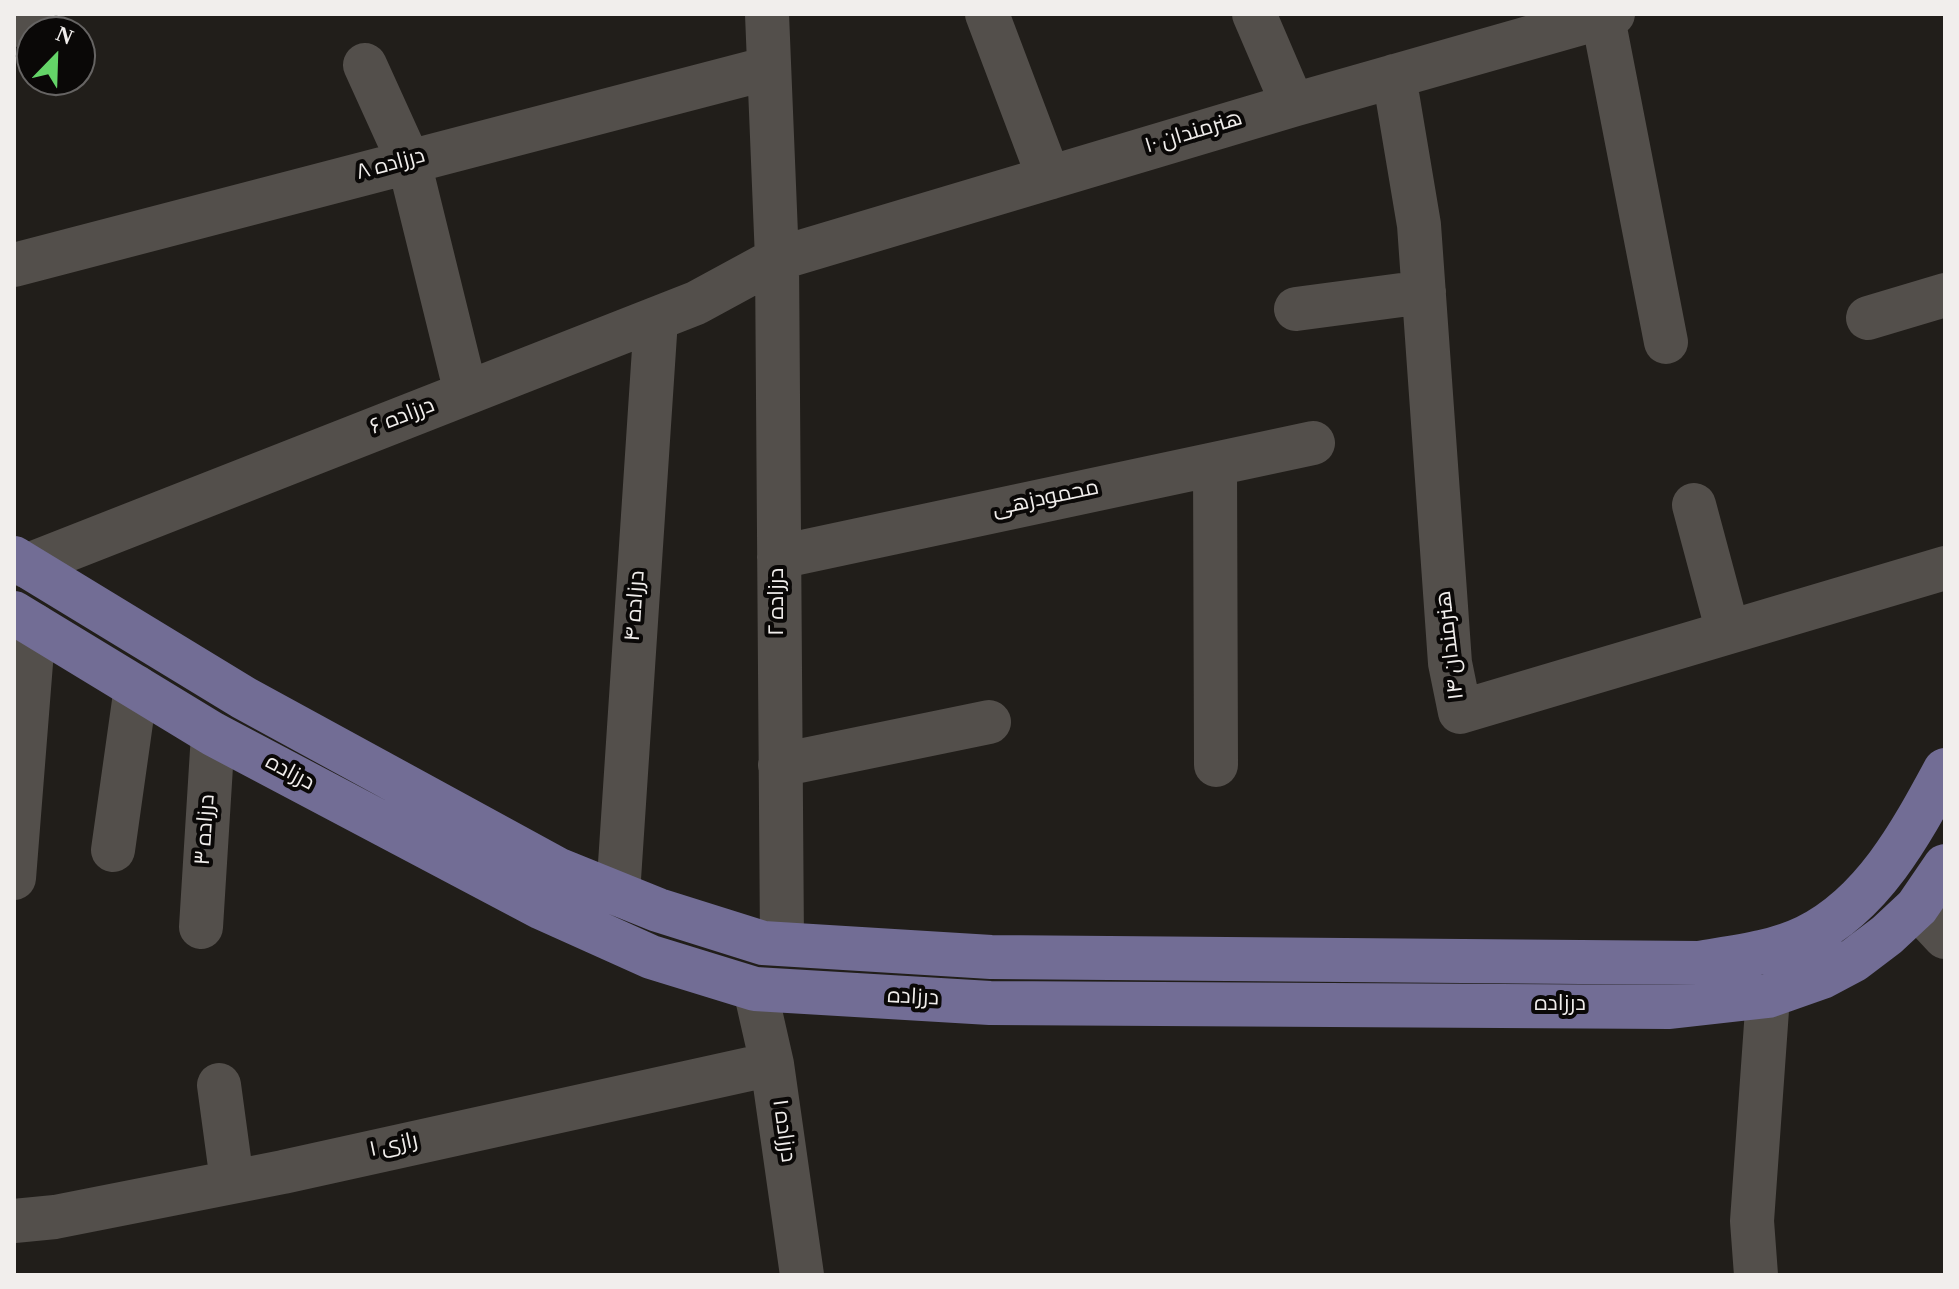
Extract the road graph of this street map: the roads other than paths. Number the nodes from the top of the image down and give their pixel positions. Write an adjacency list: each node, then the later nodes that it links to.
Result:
1 (36, 14): 6 (street)
2 (767, 14): 8 (street, درزاده ۲)
3 (987, 14): 12 (street)
4 (1254, 14): 10 (street)
5 (1608, 16): 9 (street, هنرمندان ۱۰); 20 (street)
6 (14, 25)
7 (365, 65): 11 (street)
8 (769, 68): 11 (street, درزاده ۸); 13 (street, درزاده ۲)
9 (1394, 76): 10 (street, هنرمندان ۱۰); 15 (street, هنرمندان ۱۴)
10 (1293, 105): 12 (street, هنرمندان ۱۰)
11 (409, 162): 14 (street, درزاده ۸); 21 (street)
12 (1049, 178): 13 (street, هنرمندان ۱۰)
13 (777, 259): 19 (street, درزاده ۶); 25 (street, درزاده ۲)
14 (14, 265)
15 (1424, 292): 17 (street); 29 (street, هنرمندان ۱۴)
16 (1945, 295): 18 (street)
17 (1296, 309)
18 (1868, 318)
19 (656, 319): 21 (street, درزاده ۶); 39 (street, درزاده ۴)
20 (1666, 342)
21 (466, 393): 26 (street, درزاده ۶)
22 (1313, 443): 23 (street, محمودزهی)
23 (1215, 464): 25 (street, محمودزهی); 34 (street)
24 (1694, 505): 29 (street)
25 (779, 557): 33 (street, درزاده ۲)
26 (20, 562): 39 (main road, درزاده)
27 (1945, 568): 29 (street, هنرمندان ۱۴)
28 (24, 619): 30 (main road, درزاده); 38 (street)
29 (1728, 632)
30 (136, 687): 32 (main road, درزاده); 36 (street)
31 (989, 722): 33 (street)
32 (213, 734): 42 (street, درزاده ۳); 44 (main road, درزاده)
33 (780, 765): 43 (street, درزاده ۲)
34 (1216, 765)
35 (1945, 770): 40 (main road, درزاده)
36 (113, 850)
37 (1945, 866): 41 (main road, درزاده)
38 (14, 878)
39 (618, 894): 43 (main road, درزاده)
40 (1858, 901): 41 (main road); 43 (main road, درزاده)
41 (1916, 926): 45 (main road, درزاده)
42 (201, 927)
43 (782, 944)
44 (755, 989): 45 (main road, درزاده); 46 (street, درزاده ۱)
45 (1768, 996): 51 (street)
46 (772, 1064): 48 (street, رازی ۱); 50 (street, درزاده ۱)
47 (219, 1085): 48 (street)
48 (232, 1181): 49 (street, رازی ۱)
49 (14, 1221)
50 (802, 1275)
51 (1756, 1275)

